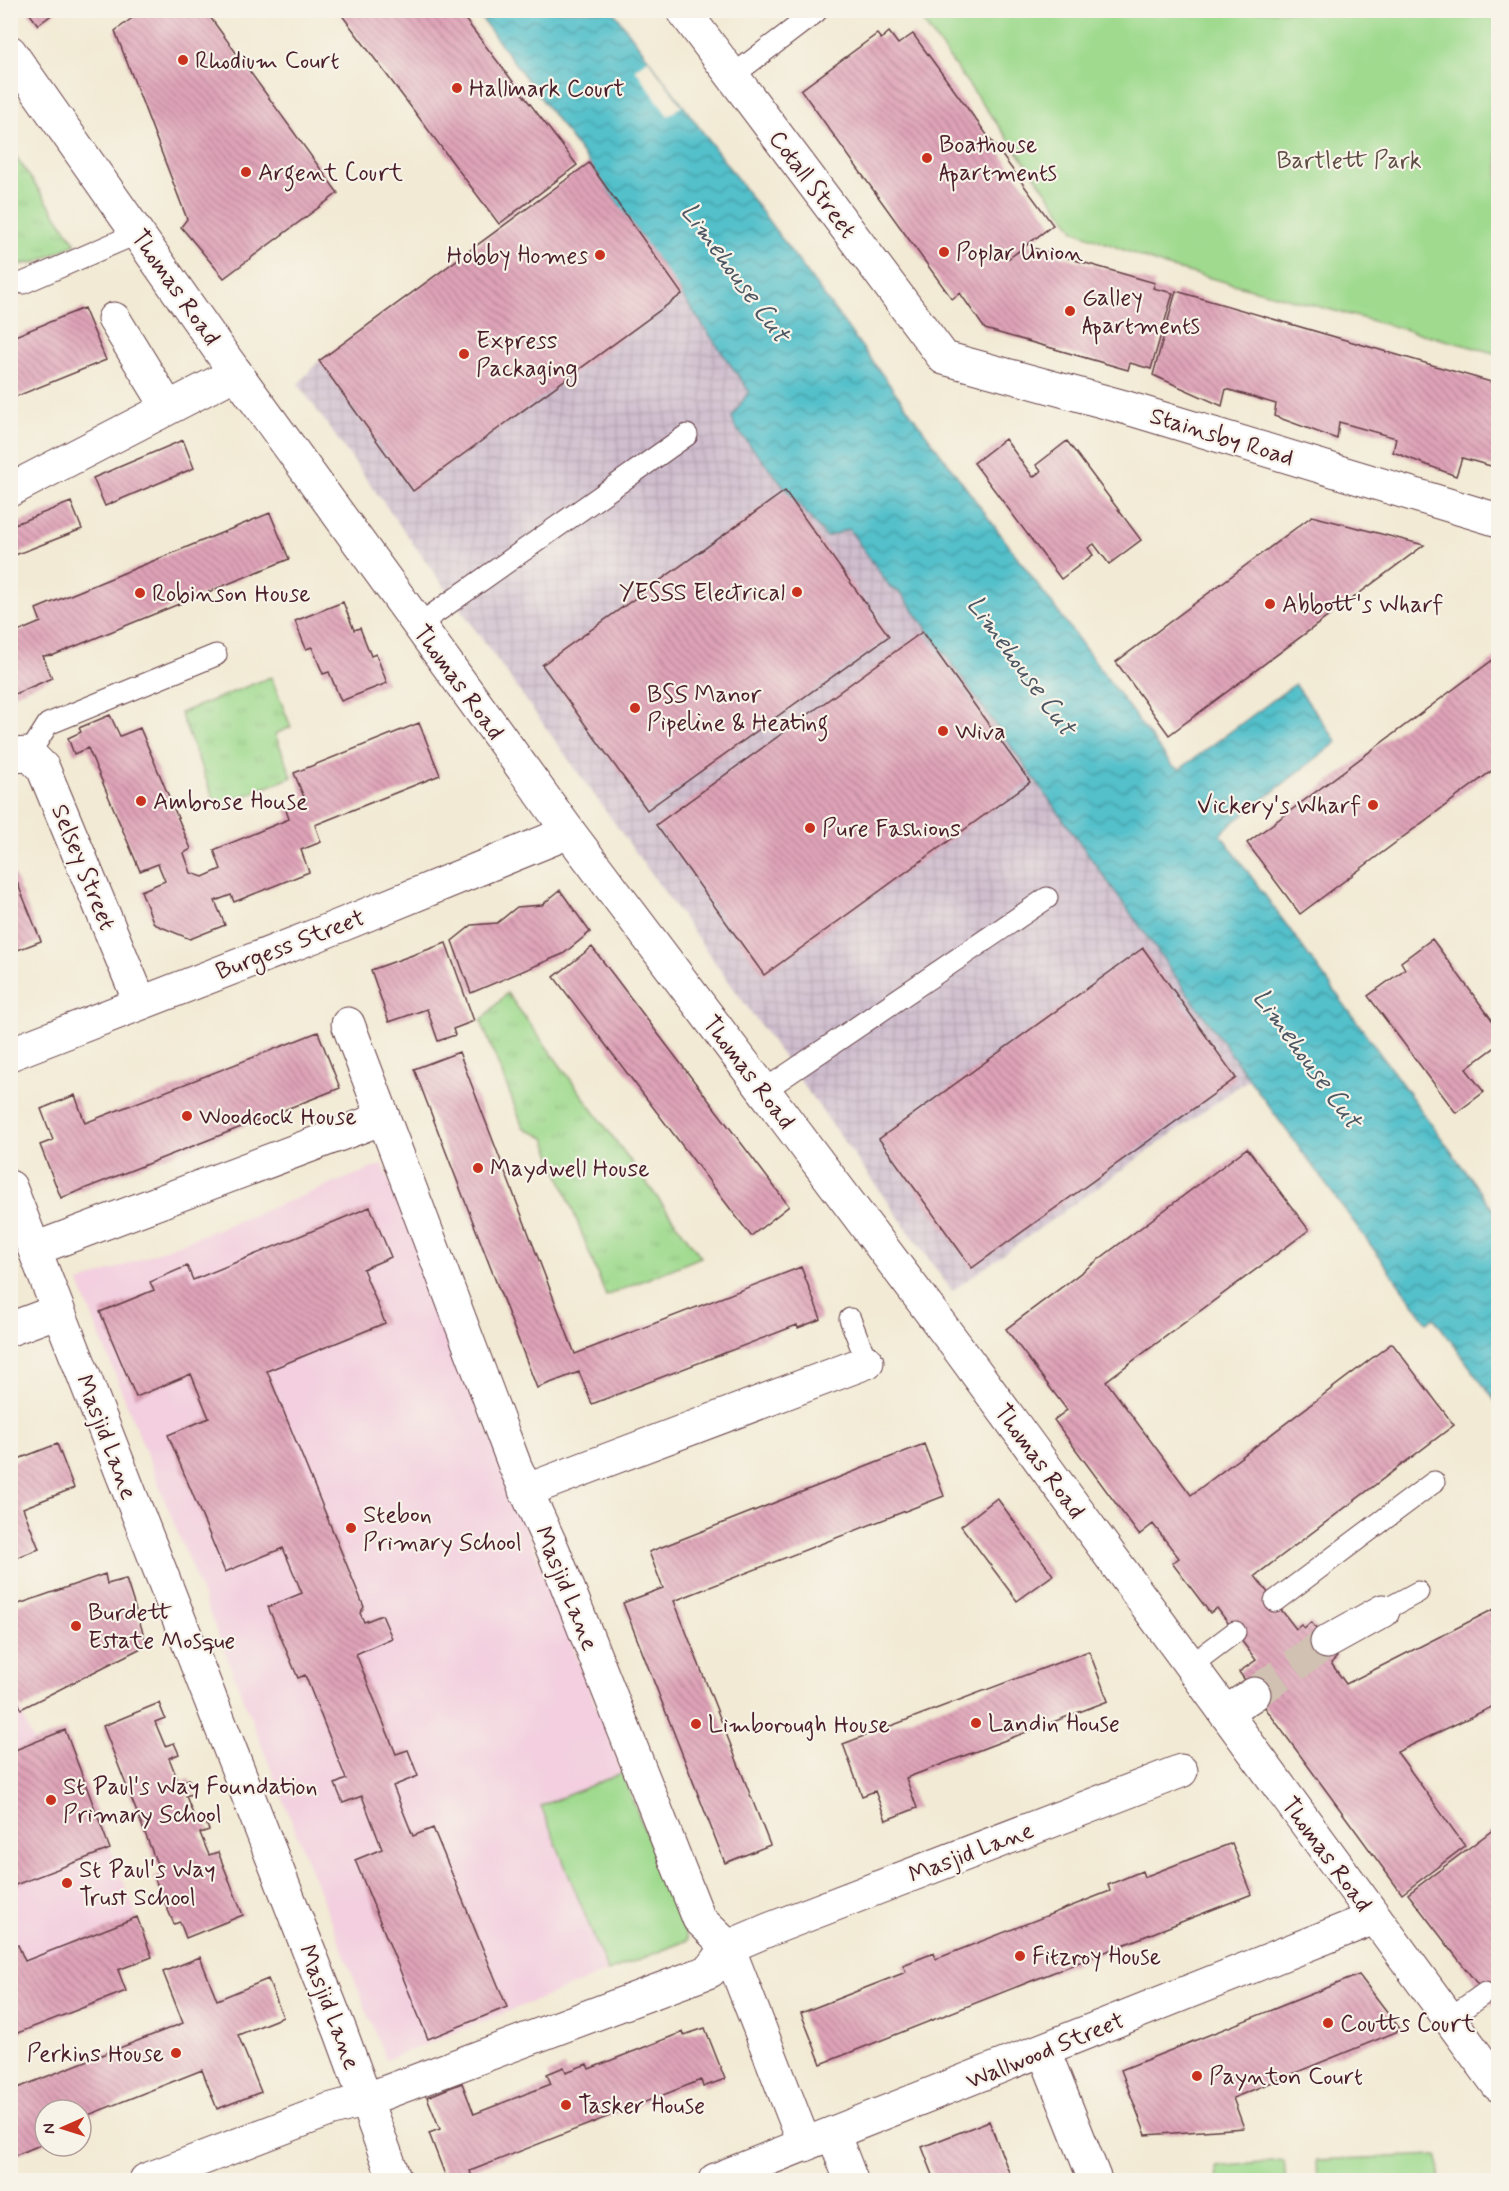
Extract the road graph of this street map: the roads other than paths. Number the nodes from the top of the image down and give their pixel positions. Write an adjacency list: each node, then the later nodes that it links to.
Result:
1 (683, 10): 4 (street, Cotall Street)
2 (816, 12): 4 (lane)
3 (10, 52): 5 (street, Thomas Road)
4 (732, 76): 8 (street, Cotall Street)
5 (138, 233): 6 (lane); 9 (street, Thomas Road)
6 (23, 283)
7 (114, 319): 10 (street)
8 (944, 358): 13 (street, Stainsby Road)
9 (236, 373): 10 (street); 14 (street, Thomas Road)
10 (167, 406): 12 (street)
11 (687, 435): 14 (lane)
12 (10, 490)
13 (1498, 520)
14 (418, 625): 17 (street, Thomas Road)
15 (216, 655): 16 (lane)
16 (20, 754): 19 (street, Selsey Street)
17 (568, 832): 19 (street, Burgess Street); 22 (street, Thomas Road)
18 (1047, 898): 22 (lane)
19 (140, 1002): 21 (street, Burgess Street)
20 (348, 1024): 23 (street, Masjid Lane)
21 (10, 1054)
22 (763, 1091): 37 (street, Thomas Road)
23 (383, 1118): 25 (street); 31 (street, Masjid Lane)
24 (10, 1187): 25 (street, Masjid Lane)
25 (34, 1249): 26 (street, Masjid Lane)
26 (58, 1311): 28 (street); 47 (street, Masjid Lane)
27 (849, 1319): 29 (lane)
28 (10, 1329)
29 (867, 1362): 31 (street)
30 (1434, 1482): 33 (lane)
31 (525, 1491): 42 (street, Masjid Lane)
32 (1418, 1592): 34 (lane)
33 (1275, 1601)
34 (1383, 1611): 36 (street)
35 (1234, 1632): 37 (lane)
36 (1327, 1642)
37 (1191, 1665): 39 (street, Thomas Road)
38 (1254, 1694): 39 (street)
39 (1225, 1713): 41 (street, Thomas Road)
40 (1181, 1770): 42 (street, Masjid Lane)
41 (1374, 1918): 44 (street, Thomas Road); 45 (street, Wallwood Street)
42 (728, 1947): 47 (street); 48 (street, Masjid Lane)
43 (1485, 1993): 44 (lane)
44 (1450, 2018): 46 (street, Thomas Road)
45 (1044, 2051): 48 (street, Wallwood Street); 53 (street)
46 (1498, 2085)
47 (365, 2100): 49 (street, Masjid Lane); 50 (street, Masjid Lane)
48 (819, 2139): 51 (street, Wallwood Street); 52 (street, Masjid Lane)
49 (146, 2181)
50 (395, 2181)
51 (715, 2181)
52 (851, 2181)
53 (1095, 2181)

